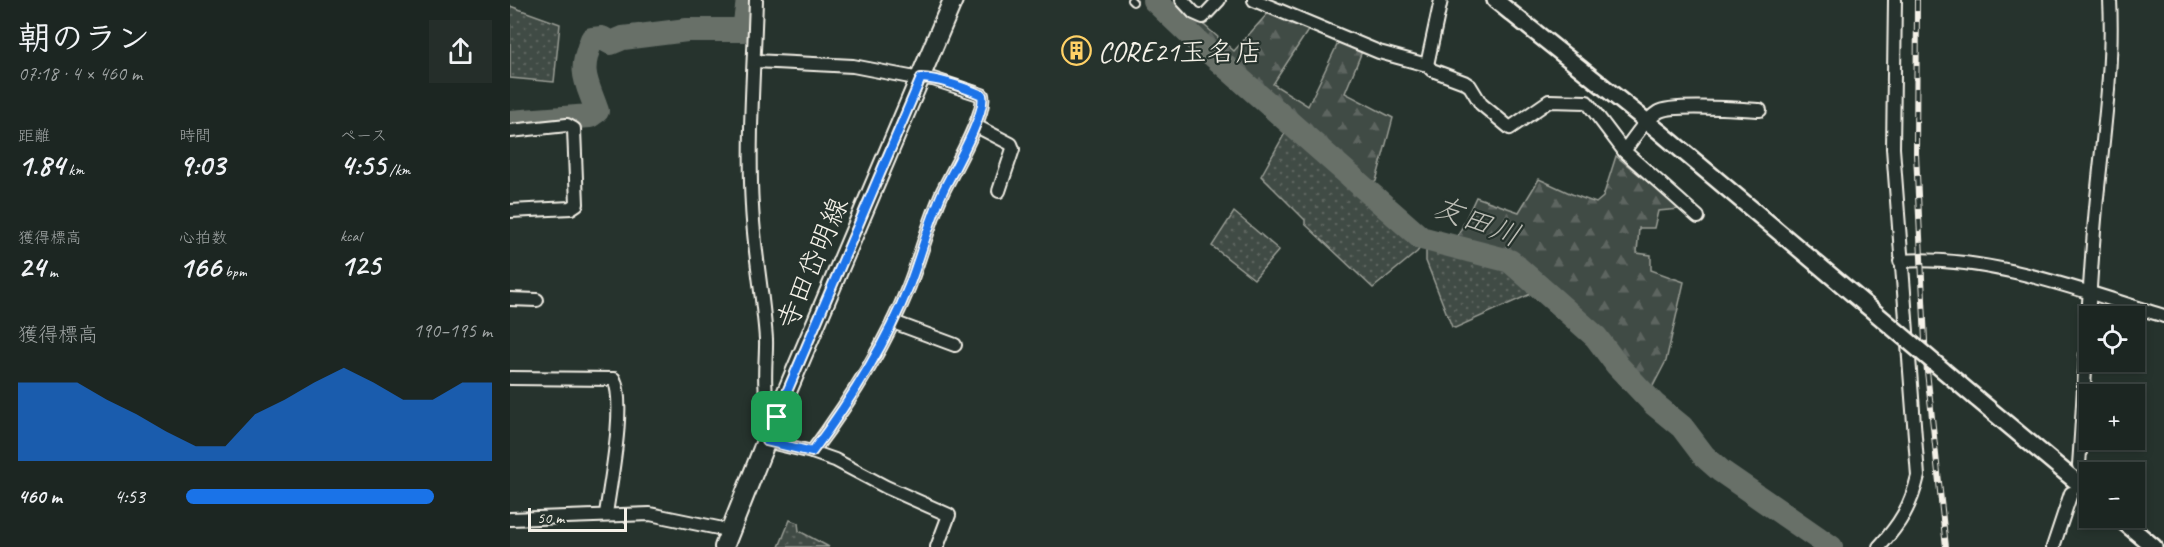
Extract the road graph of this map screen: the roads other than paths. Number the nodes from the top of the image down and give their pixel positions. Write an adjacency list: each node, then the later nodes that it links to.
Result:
1 (756, 0): 10 (street)
2 (953, 0): 12 (main road, 寺田岱明線)
3 (1182, 0): 4 (street)
4 (1219, 0)
5 (1254, 0): 11 (street)
6 (1441, 0): 11 (street)
7 (1495, 0): 14 (street)
8 (1895, 0): 21 (street)
9 (2110, 0): 22 (street)
10 (754, 61): 12 (street); 29 (street)
11 (1426, 65): 17 (street)
12 (921, 78): 15 (street); 29 (main road, 寺田岱明線)
13 (1760, 110): 14 (street)
14 (1647, 121): 17 (street); 33 (street, bridge)
15 (976, 126): 18 (street); 26 (street)
16 (510, 130): 19 (street)
17 (1624, 152): 20 (street)
18 (999, 191)
19 (510, 211)
20 (1698, 217)
21 (1900, 261): 22 (street); 40 (street)
22 (2090, 293): 25 (street); 32 (street)
23 (510, 299): 24 (street)
24 (537, 300)
25 (2164, 316)
26 (893, 322): 27 (street); 31 (street)
27 (955, 345)
28 (510, 378): 35 (street)
29 (777, 417): 30 (main road, 寺田岱明線)
30 (766, 441): 31 (street); 38 (main road, 寺田岱明線)
31 (812, 452): 39 (street)
32 (2079, 462)
33 (2079, 484)
34 (2071, 493): 41 (street)
35 (606, 514): 36 (street); 38 (street)
36 (510, 519)
37 (2131, 528): 42 (street)
38 (727, 540)
39 (937, 547)
40 (1879, 547)
41 (2054, 547)
42 (2154, 547)

